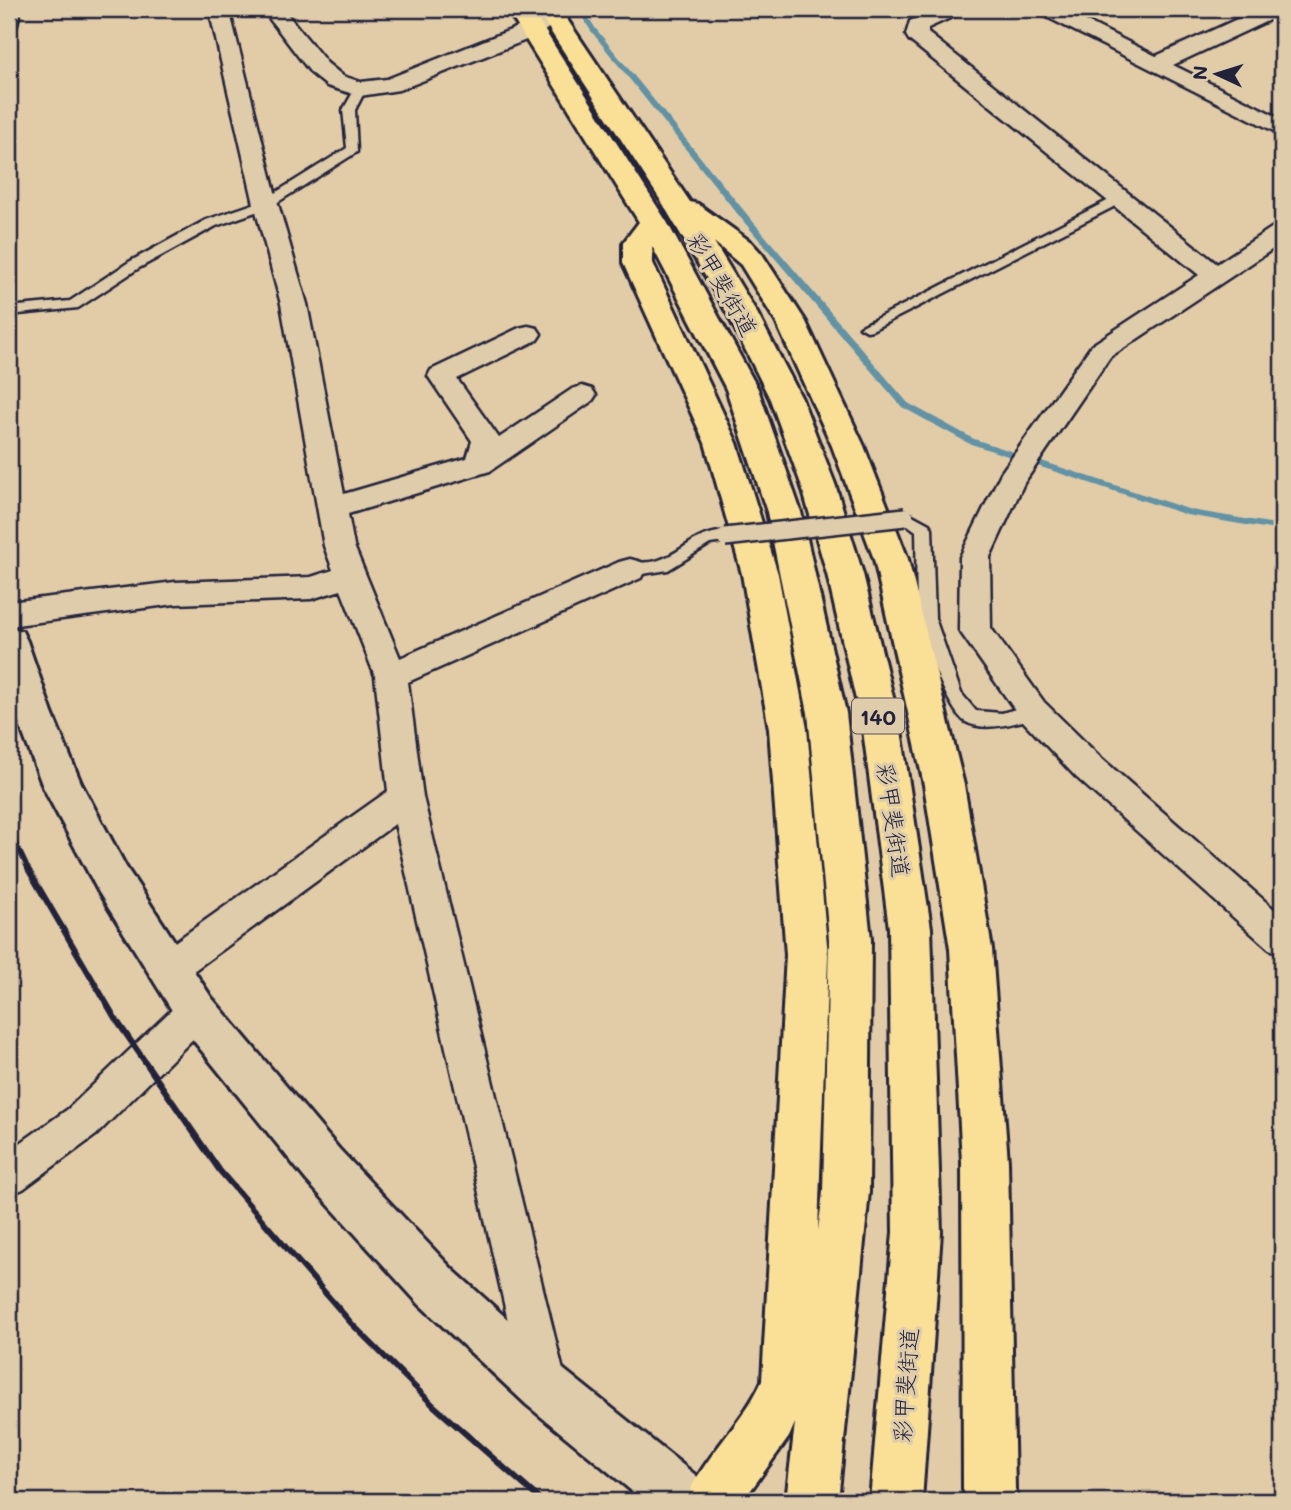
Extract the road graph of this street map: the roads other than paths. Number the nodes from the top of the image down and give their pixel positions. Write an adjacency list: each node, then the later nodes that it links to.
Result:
1 (11, 9): 8 (street)
2 (219, 9): 13 (street)
3 (272, 9): 10 (street)
4 (954, 9): 12 (street)
5 (1046, 9): 9 (street)
6 (1275, 9): 9 (street)
7 (544, 14): 10 (street); 14 (highway, 彩甲斐街道 / 140)
8 (9, 24)
9 (1157, 64): 11 (street)
10 (360, 89): 13 (lane)
11 (1282, 128)
12 (1119, 199): 16 (street); 18 (lane)
13 (266, 204): 17 (lane); 22 (street)
14 (664, 211): 36 (highway); 37 (highway, 彩甲斐街道 / 140); 38 (highway, 彩甲斐街道 / 140); 39 (highway)
15 (1282, 232): 16 (street)
16 (1215, 275): 28 (street)
17 (9, 311)
18 (867, 327)
19 (528, 334): 21 (street)
20 (582, 395): 21 (street)
21 (480, 464): 22 (street)
22 (332, 508): 24 (street)
23 (630, 570): 27 (street); 28 (lane, bridge)
24 (350, 576): 25 (street); 27 (street)
25 (9, 614)
26 (9, 641): 31 (street)
27 (391, 676): 29 (street)
28 (1033, 711): 30 (street)
29 (406, 797): 31 (street); 34 (street)
30 (1282, 938)
31 (168, 968): 32 (street)
32 (196, 1011): 33 (street); 34 (street)
33 (9, 1175)
34 (545, 1387): 35 (street)
35 (685, 1501)
36 (711, 1501)
37 (812, 1501)
38 (896, 1501)
39 (993, 1501)

